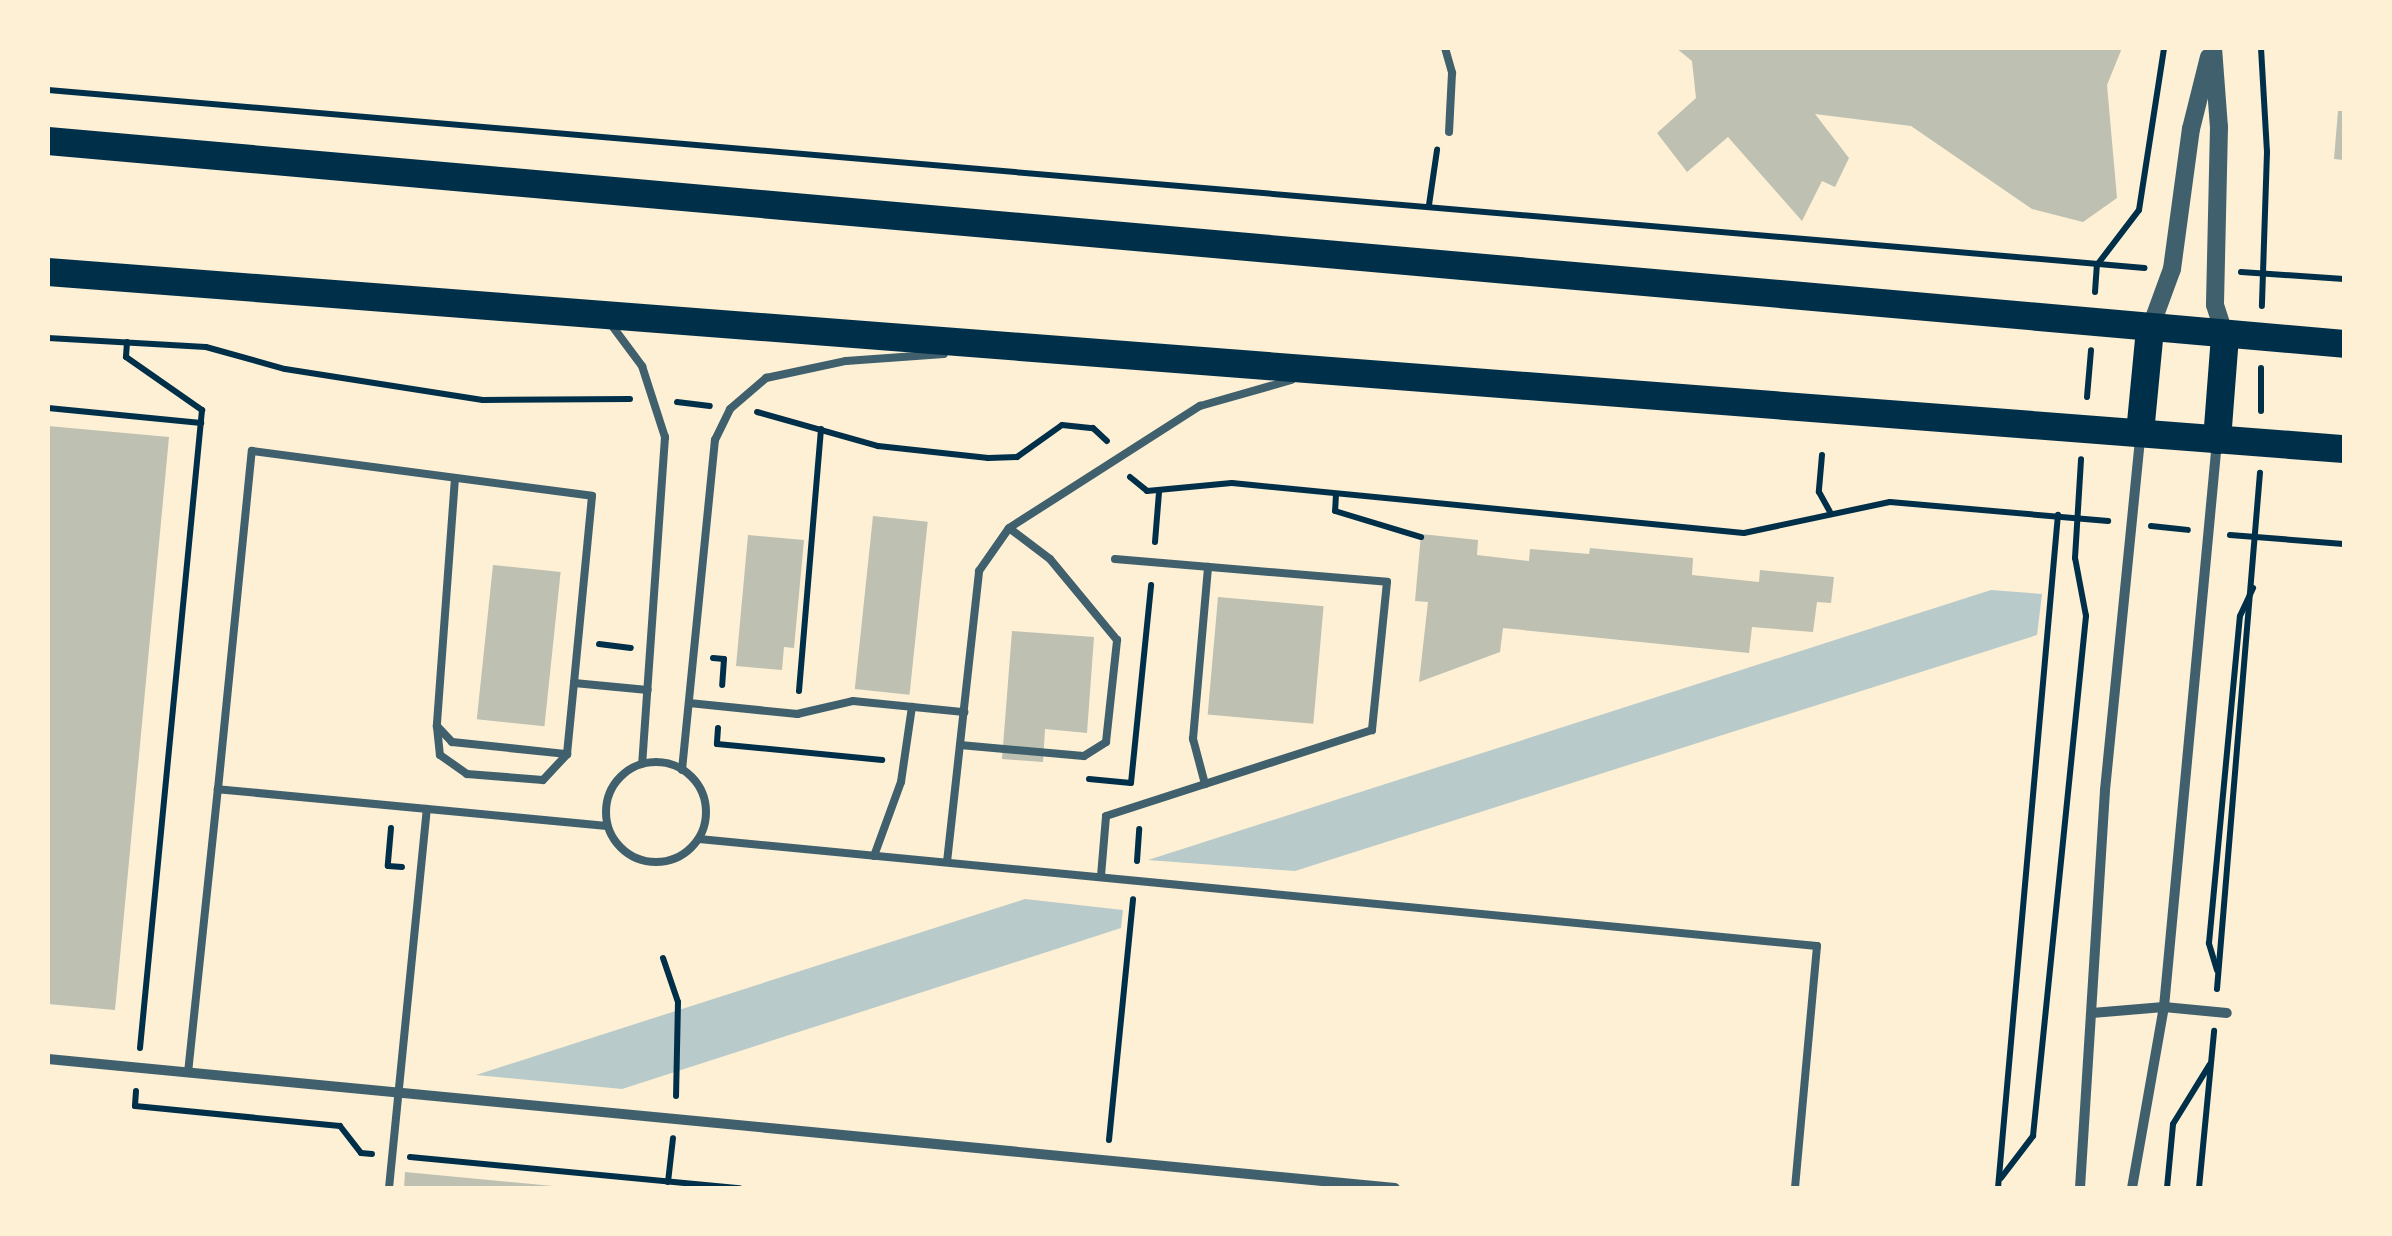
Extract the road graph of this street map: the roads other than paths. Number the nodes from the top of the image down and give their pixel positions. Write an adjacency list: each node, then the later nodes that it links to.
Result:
1 (1445, 48): 3 (lane)
2 (2212, 48): 7 (street); 8 (street)
3 (1449, 132)
4 (48, 140): 7 (highway)
5 (48, 272): 6 (highway)
6 (606, 317): 10 (highway); 20 (lane)
7 (2150, 329): 8 (highway); 12 (highway)
8 (2225, 335): 9 (highway); 13 (highway)
9 (2344, 344)
10 (1013, 348): 11 (highway); 21 (lane)
11 (1319, 371): 12 (highway); 16 (lane)
12 (2140, 433): 13 (highway); 38 (street)
13 (2217, 440): 14 (highway); 37 (street)
14 (2344, 450)
15 (454, 478): 19 (lane); 24 (lane); 30 (lane)
16 (1010, 528): 23 (lane); 25 (lane)
17 (1115, 559): 18 (lane)
18 (1208, 567): 29 (lane); 29 (lane)
19 (574, 682): 20 (lane); 26 (lane)
20 (648, 690): 27 (lane)
21 (689, 703): 22 (lane); 28 (lane)
22 (912, 707): 23 (lane); 34 (lane)
23 (964, 712): 25 (lane)
24 (436, 726): 26 (lane); 26 (lane)
25 (960, 746): 35 (lane)
26 (567, 754)
27 (642, 763): 28 (lane); 32 (lane)
28 (682, 770): 33 (lane)
29 (1205, 784): 36 (lane)
30 (218, 788): 31 (lane); 41 (lane)
31 (427, 809): 32 (lane); 42 (lane)
32 (607, 826): 33 (lane)
33 (699, 839): 34 (lane)
34 (874, 856): 35 (lane)
35 (947, 862): 36 (lane)
36 (1101, 876): 45 (lane)
37 (2164, 1007): 38 (street); 39 (street); 47 (street)
38 (2092, 1013): 46 (street)
39 (2227, 1013)
40 (48, 1059): 41 (street)
41 (188, 1072): 42 (street)
42 (398, 1094): 43 (lane); 44 (street)
43 (388, 1188)
44 (1394, 1188)
45 (1795, 1188)
46 (2080, 1188)
47 (2132, 1188)

